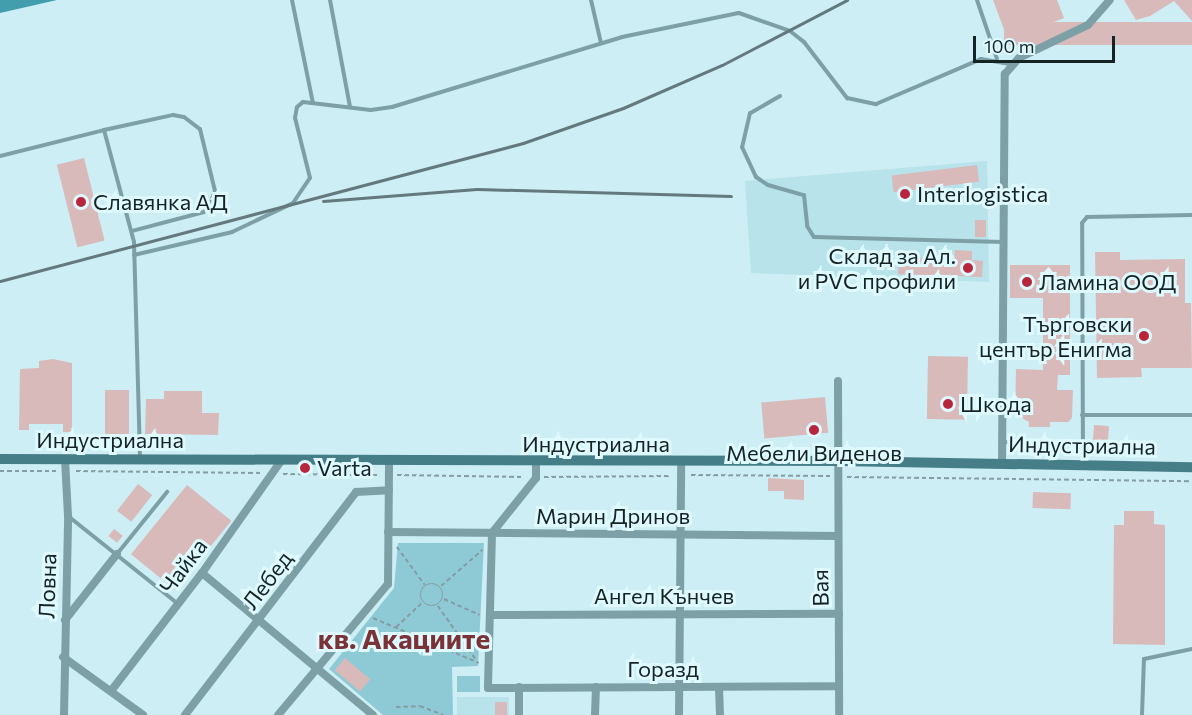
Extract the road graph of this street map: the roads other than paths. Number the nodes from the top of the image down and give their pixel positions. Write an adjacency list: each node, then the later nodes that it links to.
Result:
1 (292, 0): 11 (lane)
2 (330, 0): 12 (lane)
3 (591, 0): 7 (lane)
4 (977, 0): 8 (lane)
5 (1110, 0): 6 (street)
6 (1103, 4): 9 (street)
7 (601, 43): 8 (lane); 12 (lane)
8 (997, 59): 9 (lane)
9 (1010, 64): 17 (street)
10 (780, 96): 17 (lane)
11 (313, 103): 12 (lane); 18 (lane)
12 (350, 107)
13 (104, 130): 14 (lane); 16 (lane); 16 (lane)
14 (0, 156)
15 (1192, 216): 20 (lane)
16 (132, 231): 18 (lane)
17 (1004, 242): 22 (street)
18 (135, 255): 26 (lane)
19 (838, 381): 29 (street, Вая)
20 (1082, 415): 21 (lane); 23 (lane)
21 (1192, 415)
22 (1002, 442): 23 (lane); 32 (street)
23 (1083, 445): 33 (lane)
24 (0, 459): 25 (main road, Индустриална)
25 (65, 459): 26 (main road, Индустриална); 37 (street, Ловна)
26 (140, 459): 27 (main road, Индустриална)
27 (281, 461): 28 (main road, Индустриална); 43 (street, Чайка)
28 (389, 461): 30 (main road, Индустриална); 35 (street)
29 (838, 461): 31 (main road, Индустриална); 32 (main road, Индустриална); 40 (street, Вая)
30 (536, 463): 31 (main road, Индустриална); 41 (street)
31 (681, 463): 39 (street)
32 (1002, 464): 33 (main road, Индустриална)
33 (1083, 465): 34 (main road, Индустриална)
34 (1192, 467)
35 (389, 489): 38 (street); 49 (street, Лебед)
36 (167, 492): 42 (lane)
37 (68, 516): 42 (lane); 48 (street, Ловна)
38 (388, 534): 41 (street, Марин Дринов); 52 (street)
39 (679, 534): 40 (street, Марин Дринов); 41 (street, Марин Дринов); 45 (street)
40 (837, 536): 46 (street, Вая)
41 (492, 537): 47 (street)
42 (117, 554): 44 (lane); 48 (street)
43 (202, 573): 44 (street, Чайка); 49 (street)
44 (177, 604): 58 (street, Чайка)
45 (678, 614): 46 (street, Ангел Кънчев); 47 (street, Ангел Кънчев); 57 (street)
46 (838, 614): 53 (street, Вая)
47 (490, 617): 54 (street, Горазд)
48 (64, 620): 51 (street, Ловна)
49 (260, 620): 52 (street); 62 (street, Лебед)
50 (1192, 649): 69 (lane)
51 (63, 657): 58 (street); 60 (street, Ловна)
52 (318, 669): 59 (street); 63 (street)
53 (839, 686): 56 (street, Горазд); 68 (street, Вая)
54 (519, 687): 55 (street, Горазд); 64 (street)
55 (596, 687): 57 (street, Горазд); 65 (street)
56 (719, 687): 57 (street, Горазд); 67 (street)
57 (680, 688): 66 (street)
58 (111, 691): 61 (street)
59 (371, 714)
60 (64, 715)
61 (143, 715)
62 (185, 715)
63 (278, 715)
64 (519, 715)
65 (595, 715)
66 (679, 715)
67 (720, 715)
68 (838, 715)
69 (1142, 715)

